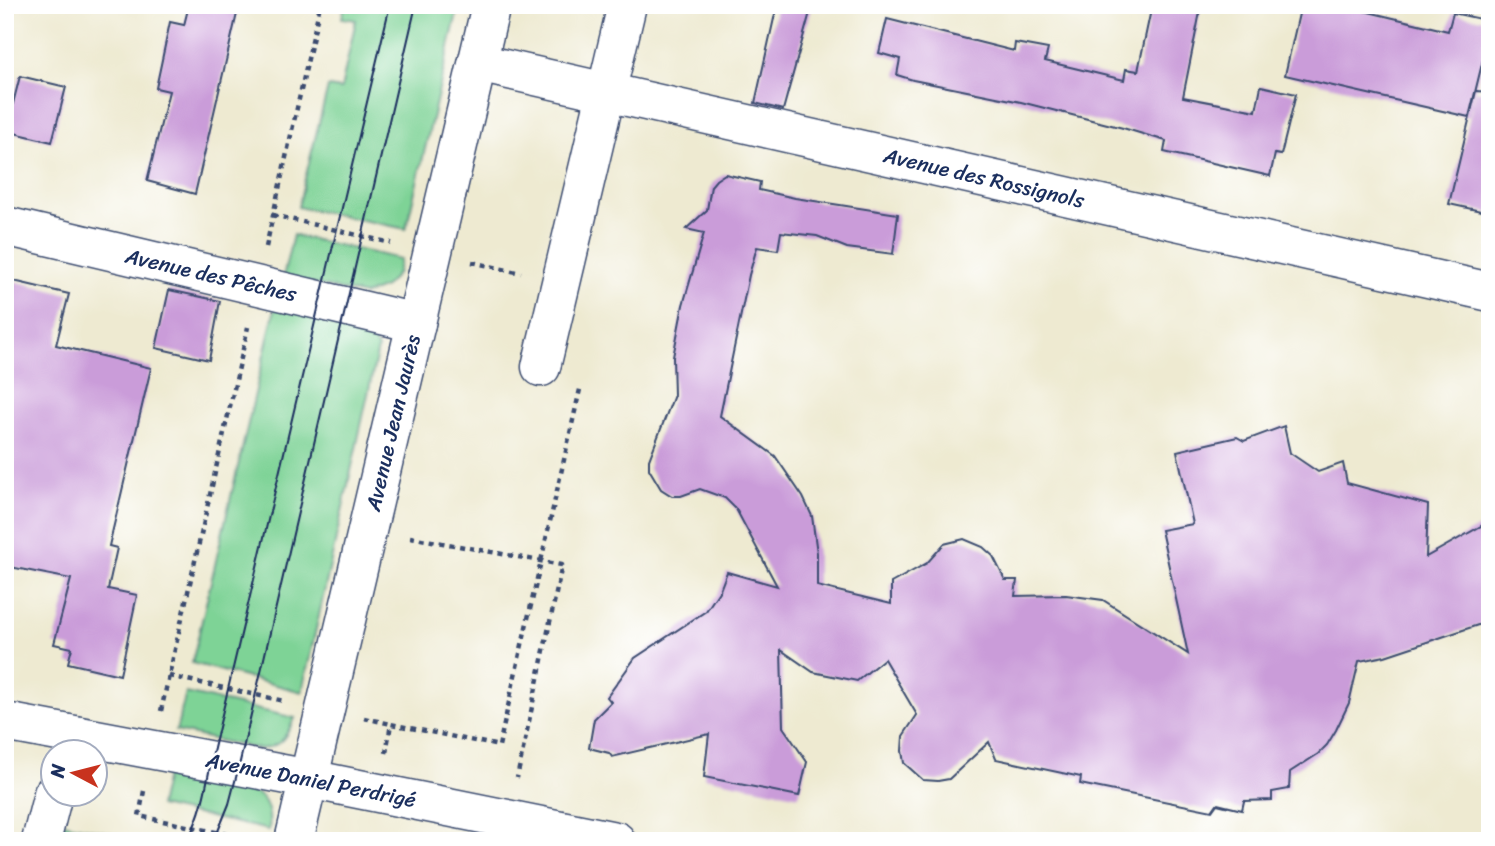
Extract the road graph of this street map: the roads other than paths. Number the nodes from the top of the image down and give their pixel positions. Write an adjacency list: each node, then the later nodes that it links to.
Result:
1 (491, 5): 3 (street, Avenue Jean Jaurès)
2 (627, 5): 4 (street)
3 (478, 63): 4 (street, Avenue des Rossignols); 7 (street, Avenue Jean Jaurès)
4 (607, 93): 6 (street, Avenue des Rossignols); 8 (street)
5 (5, 226): 7 (street, Avenue des Pêches)
6 (1490, 292)
7 (416, 323): 12 (street, Avenue Jean Jaurès)
8 (541, 367)
9 (5, 722): 10 (street, Avenue Daniel Perdrigé)
10 (51, 738)
11 (108, 749): 12 (street, Avenue Daniel Perdrigé)
12 (309, 779): 15 (street, Avenue Jean Jaurès); 16 (street, Avenue Daniel Perdrigé)
13 (49, 808): 14 (street)
14 (41, 841)
15 (294, 841)
16 (616, 841)

